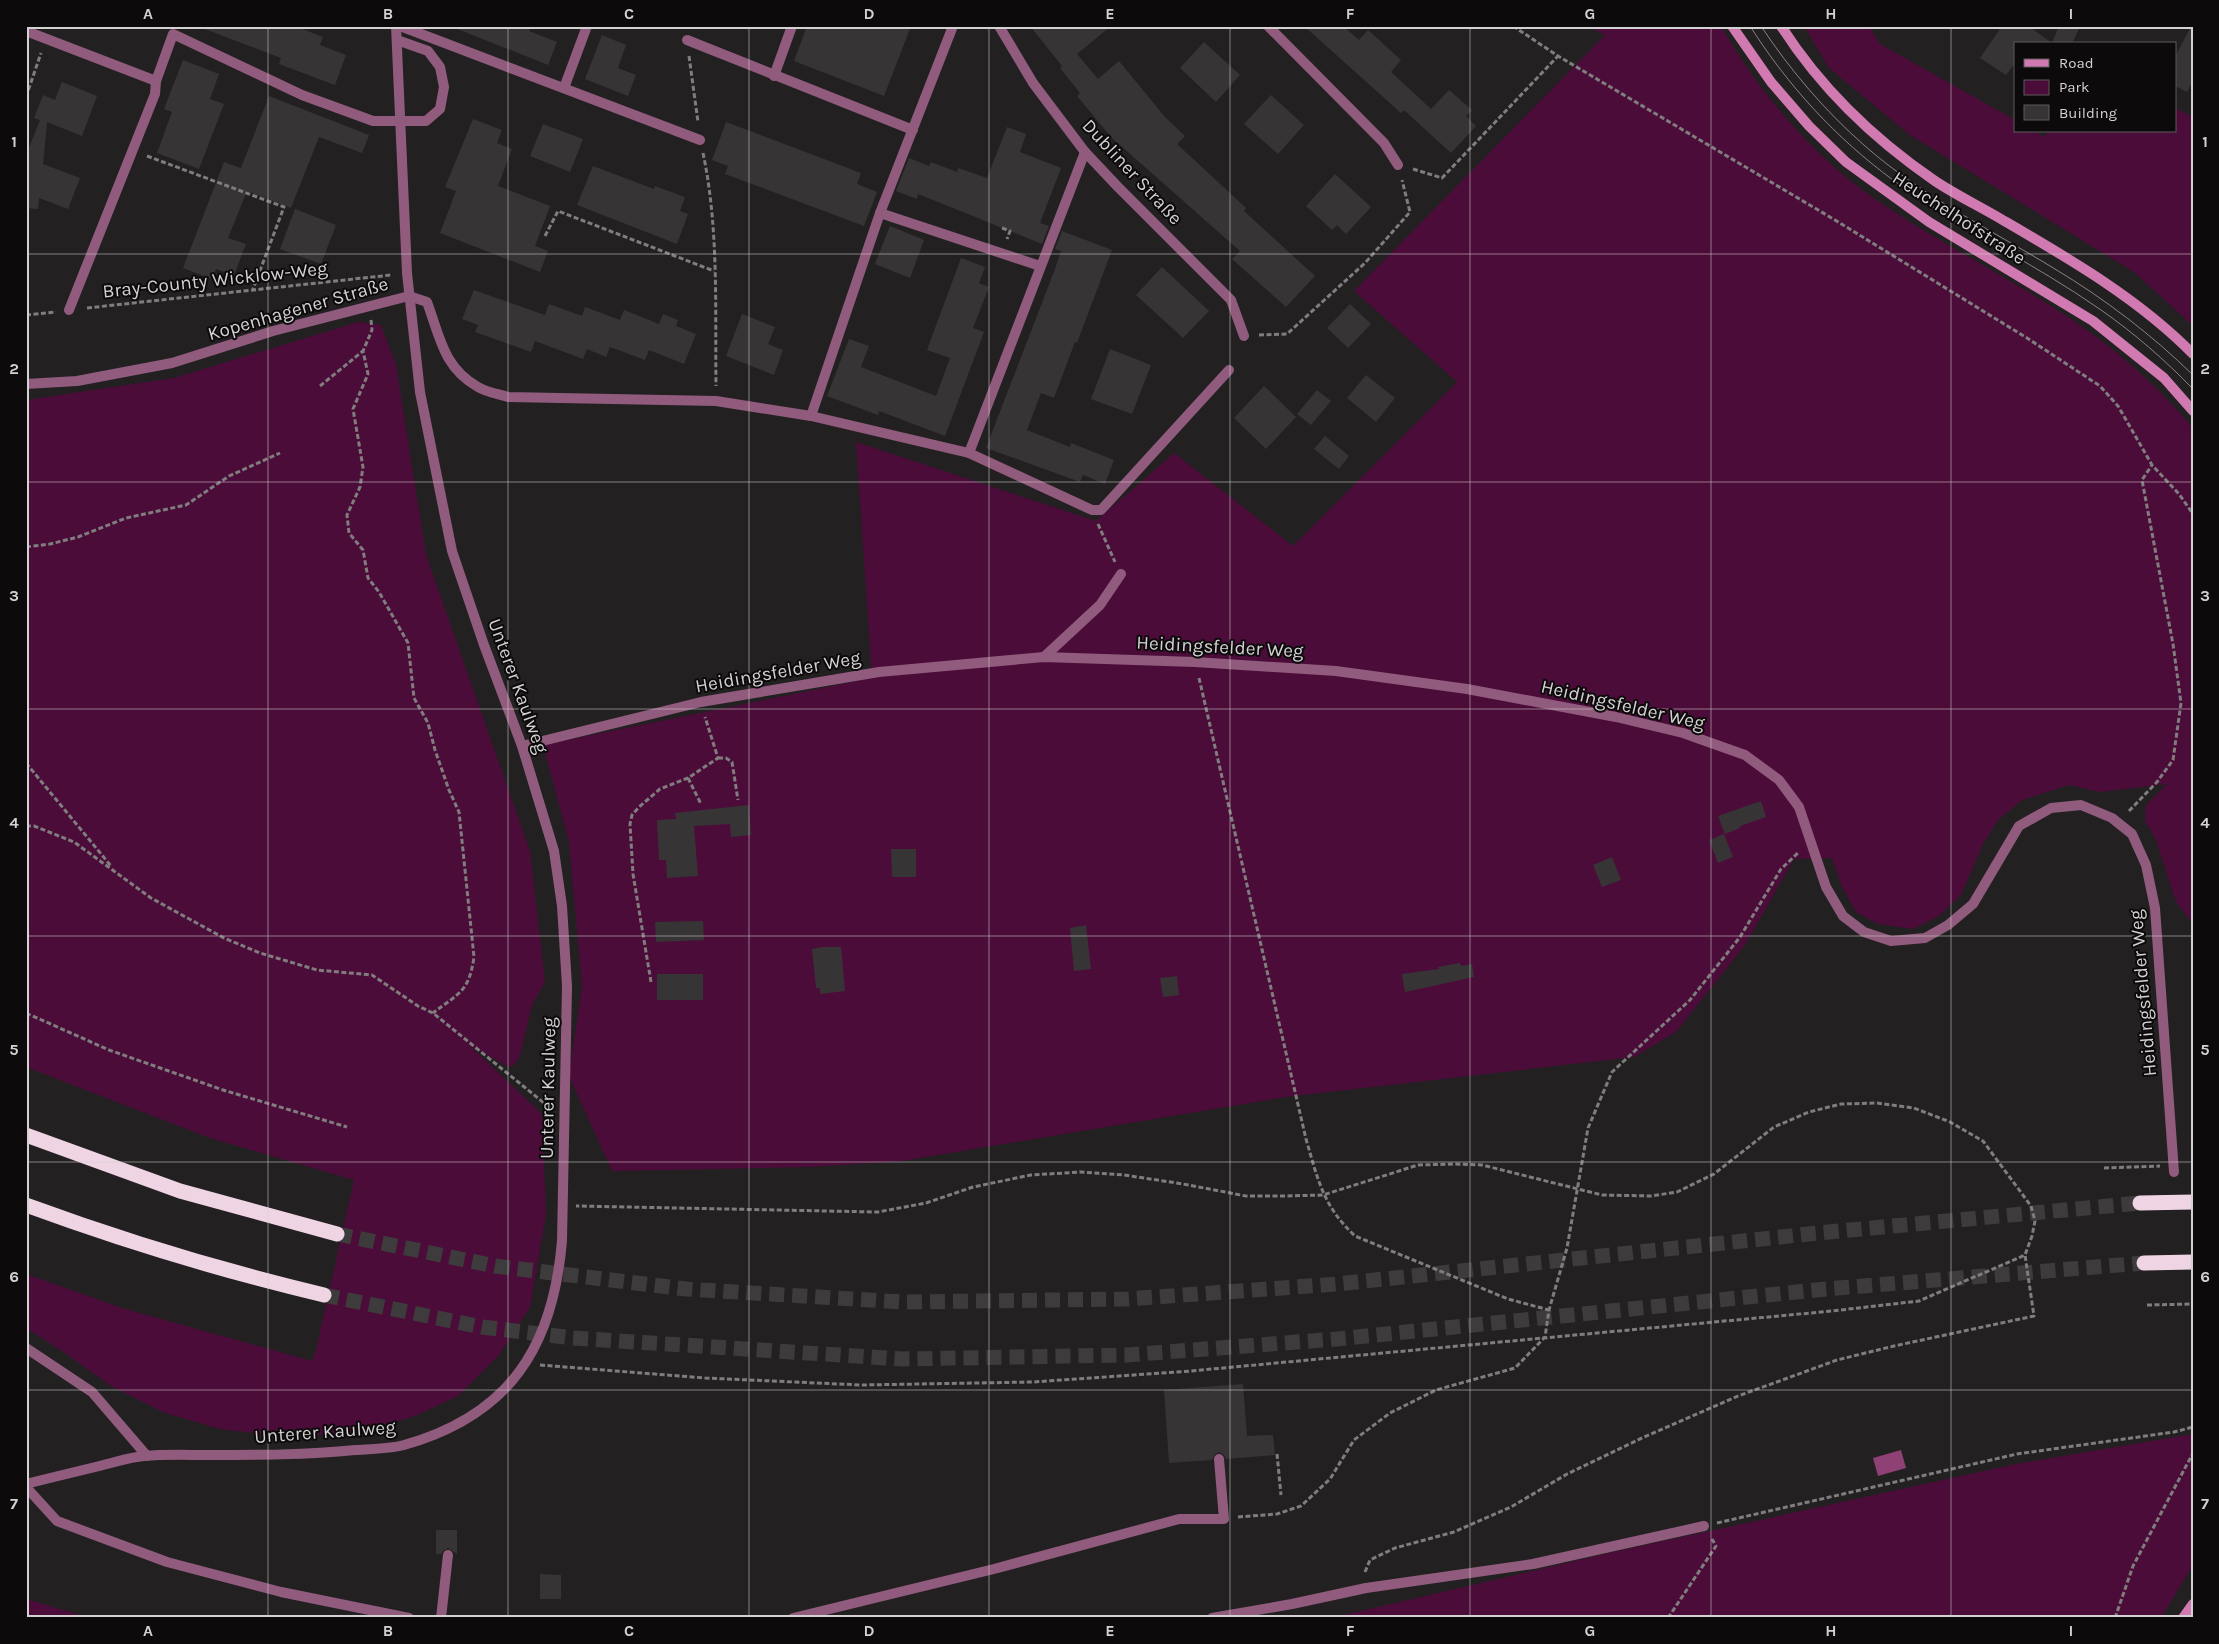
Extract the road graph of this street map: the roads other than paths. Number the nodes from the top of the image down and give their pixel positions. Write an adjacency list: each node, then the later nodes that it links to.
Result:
1 (396, 26): 11 (street, Kopenhagener Straße)
2 (400, 26): 15 (street)
3 (587, 26): 15 (street)
4 (792, 26): 13 (street)
5 (953, 26): 17 (street)
6 (999, 26): 19 (street, Dubliner Straße)
7 (1268, 26): 20 (street)
8 (1732, 26): 29 (main road, Heuchelhofstraße)
9 (1781, 26): 26 (main road, Heuchelhofstraße)
10 (26, 31): 14 (street)
11 (397, 40): 16 (street, Kopenhagener Straße); 16 (street)
12 (687, 40): 13 (street)
13 (774, 76): 17 (street)
14 (156, 81): 16 (street); 24 (street)
15 (564, 88): 18 (street)
16 (401, 123): 23 (street, Kopenhagener Straße)
17 (913, 130): 21 (street)
18 (700, 140)
19 (1085, 152): 22 (street); 25 (street, Dubliner Straße)
20 (1398, 165)
21 (880, 213): 22 (street); 30 (street)
22 (1040, 266): 31 (street)
23 (409, 296): 28 (street, Kopenhagener Straße); 30 (street); 34 (street, Unterer Kaulweg)
24 (69, 310)
25 (1244, 336)
26 (2193, 354)
27 (1229, 370): 31 (street)
28 (26, 384)
29 (2193, 411)
30 (811, 416): 31 (street)
31 (969, 452)
32 (1121, 574): 33 (street)
33 (1044, 657): 34 (street, Heidingsfelder Weg); 36 (street, Heidingsfelder Weg)
34 (522, 746): 45 (street, Unterer Kaulweg)
35 (26, 1135): 40 (highway)
36 (2174, 1168)
37 (2193, 1202): 38 (highway)
38 (2140, 1203)
39 (26, 1205): 43 (highway)
40 (337, 1234)
41 (2193, 1262): 42 (highway)
42 (2144, 1263)
43 (324, 1295)
44 (26, 1348): 45 (street)
45 (147, 1456): 47 (street, Unterer Kaulweg)
46 (1219, 1459): 54 (street)
47 (26, 1484)
48 (26, 1488): 52 (street)
49 (1704, 1526): 55 (street)
50 (448, 1555): 53 (street)
51 (2193, 1604): 56 (main road)
52 (408, 1618)
53 (441, 1618)
54 (793, 1618)
55 (1212, 1618)
56 (2183, 1618)

